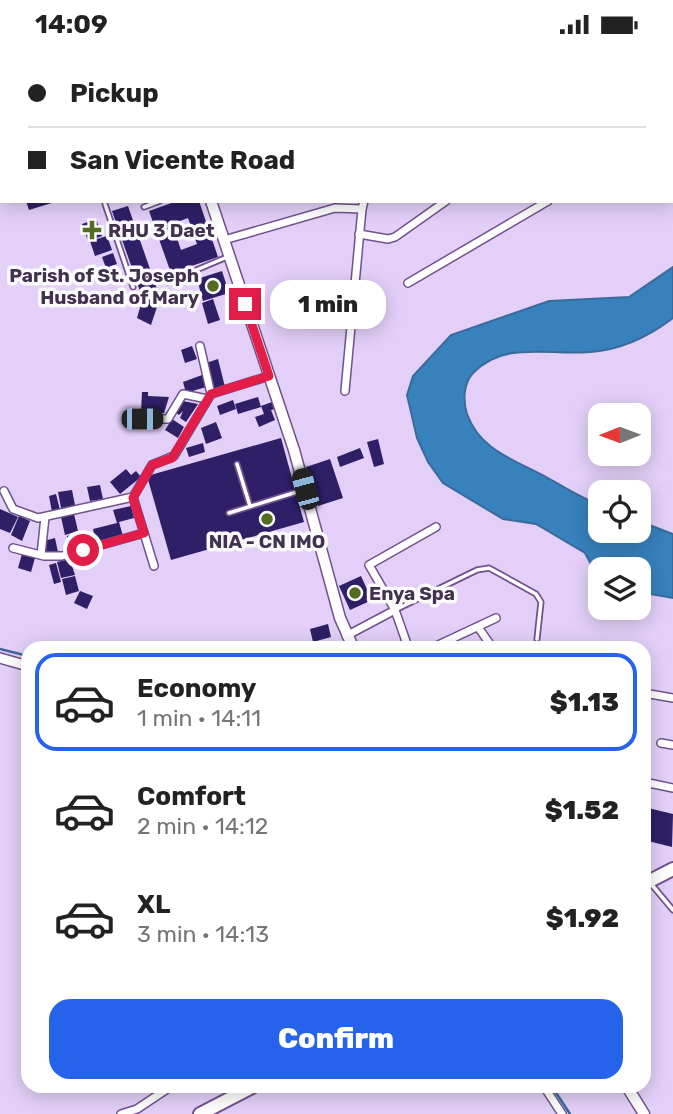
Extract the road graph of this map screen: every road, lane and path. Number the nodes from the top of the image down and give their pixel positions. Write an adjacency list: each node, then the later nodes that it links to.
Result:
1 (155, 203): 7 (lane)
2 (212, 203): 9 (main road)
3 (443, 203): 8 (street)
4 (545, 203): 12 (street)
5 (105, 204): 13 (lane)
6 (363, 205): 8 (street); 9 (street)
7 (144, 207)
8 (359, 234): 16 (street)
9 (224, 240): 10 (main road)
10 (229, 256): 11 (lane); 15 (main road)
11 (168, 282)
12 (408, 283)
13 (133, 287)
14 (200, 346): 17 (street)
15 (269, 376): 17 (street); 20 (main road)
16 (345, 391)
17 (209, 396): 18 (street); 22 (street)
18 (142, 419)
19 (237, 464): 23 (lane)
20 (305, 489): 23 (lane); 34 (main road)
21 (4, 491): 25 (street)
22 (133, 498): 25 (street); 27 (street)
23 (250, 506): 24 (lane)
24 (229, 513)
25 (45, 517): 29 (street)
26 (436, 527): 31 (street)
27 (144, 533): 29 (street); 30 (street)
28 (13, 548): 29 (street)
29 (41, 555)
30 (154, 566)
31 (396, 610): 34 (street); 35 (lane); 37 (street)
32 (496, 618): 33 (street)
33 (478, 627): 38 (street); 39 (street)
34 (346, 636): 36 (main road)
35 (537, 639)
36 (349, 641)
37 (406, 641)
38 (447, 641)
39 (488, 641)
40 (0, 658): 41 (street)
41 (21, 664)
42 (651, 694): 43 (street)
43 (673, 698)
44 (661, 743): 45 (street)
45 (673, 745)
46 (651, 783): 47 (street)
47 (673, 788)
48 (673, 869): 49 (highway)
49 (651, 881)
50 (651, 887): 51 (lane)
51 (673, 910)
52 (161, 1093): 56 (street)
53 (241, 1093): 57 (highway)
54 (548, 1093): 58 (street)
55 (631, 1093): 59 (main road)
56 (121, 1114)
57 (200, 1114)
58 (562, 1114)
59 (644, 1114)

